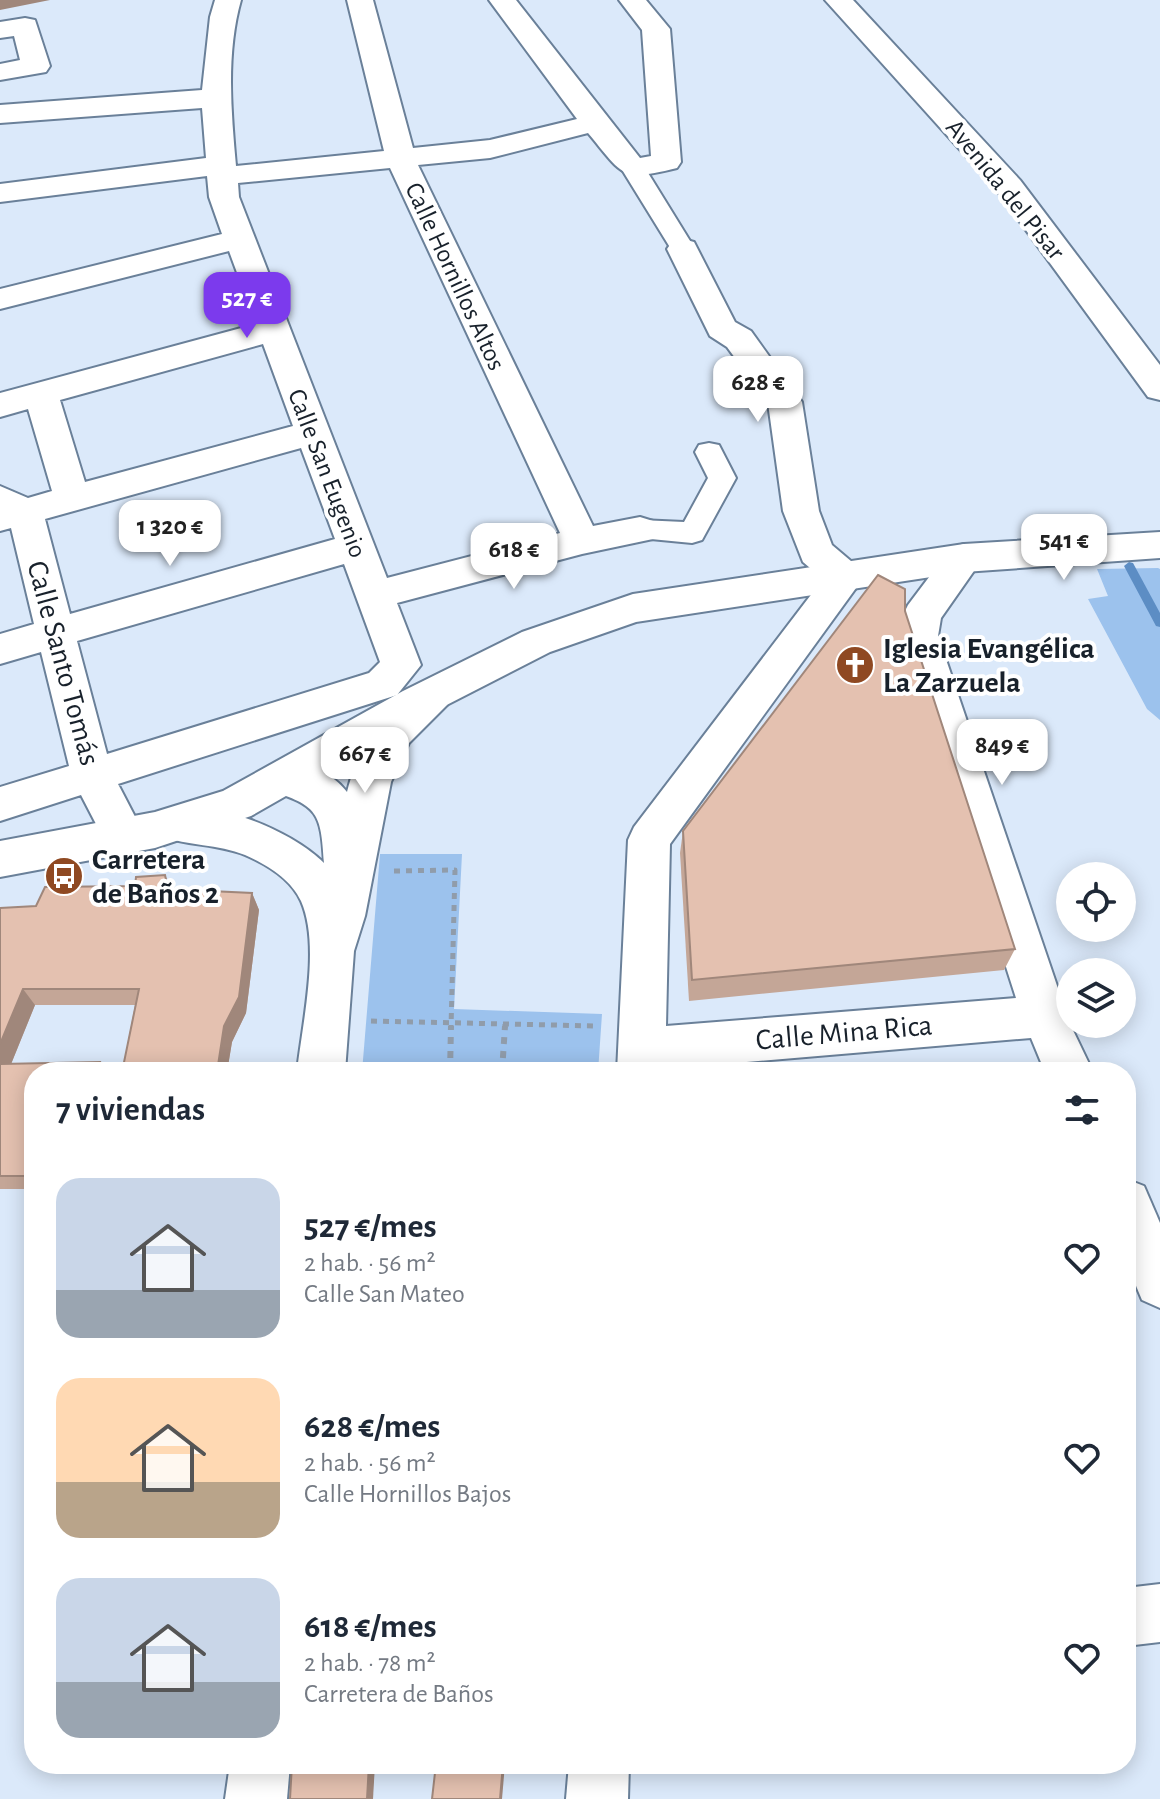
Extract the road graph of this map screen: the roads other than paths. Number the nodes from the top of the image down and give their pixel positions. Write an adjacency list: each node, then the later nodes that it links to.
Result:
1 (228, 0): 8 (street, Calle San Eugenio)
2 (360, 0): 11 (street, Calle Hornillos Altos)
3 (502, 0): 10 (street)
4 (632, 0): 12 (street)
5 (838, 0): 19 (street, Avenida del Pisar)
6 (0, 30): 7 (street)
7 (0, 72)
8 (216, 98): 9 (street); 13 (street, Calle San Eugenio)
9 (0, 114)
10 (595, 123): 11 (street); 12 (street)
11 (401, 160): 13 (street); 27 (street, Calle Hornillos Altos)
12 (633, 168): 16 (street)
13 (222, 170): 14 (street); 15 (street, Calle San Eugenio)
14 (0, 193)
15 (240, 239): 17 (street); 18 (street, Calle San Eugenio)
16 (683, 249): 31 (street)
17 (0, 299)
18 (274, 330): 20 (street); 22 (street, Calle San Eugenio)
19 (1160, 389)
20 (41, 394): 21 (street); 24 (street)
21 (0, 405)
22 (313, 433): 24 (street); 29 (street, Calle San Eugenio)
23 (709, 452): 26 (street)
24 (72, 499): 25 (street)
25 (8, 510): 33 (street, Calle Santo Tomás)
26 (640, 530): 27 (street)
27 (582, 541): 32 (street)
28 (1160, 545): 30 (street)
29 (356, 547): 32 (street, Calle San Eugenio); 33 (street)
30 (964, 558): 31 (street); 45 (street)
31 (845, 577): 35 (street); 46 (street)
32 (375, 595): 36 (street, Calle San Eugenio)
33 (56, 633): 34 (street); 36 (street, Calle Santo Tomás)
34 (0, 649)
35 (434, 693): 37 (street); 43 (street)
36 (92, 776): 38 (street); 40 (street, Calle Santo Tomás)
37 (279, 780): 39 (street); 41 (street); 43 (street)
38 (0, 804)
39 (176, 824): 40 (street); 41 (street)
40 (124, 836): 42 (street)
41 (275, 849): 44 (street)
42 (0, 859)
43 (363, 882): 44 (street)
44 (332, 951): 47 (street)
45 (1045, 1016): 46 (street, Calle Mina Rica); 48 (street)
46 (642, 1060)
47 (322, 1062)
48 (1065, 1062)
49 (1136, 1226): 50 (street)
50 (1160, 1280): 51 (street)
51 (1136, 1282)
52 (1160, 1613): 53 (street)
53 (1136, 1616)
54 (259, 1774): 56 (street)
55 (598, 1774): 57 (street)
56 (256, 1799)
57 (597, 1799)

